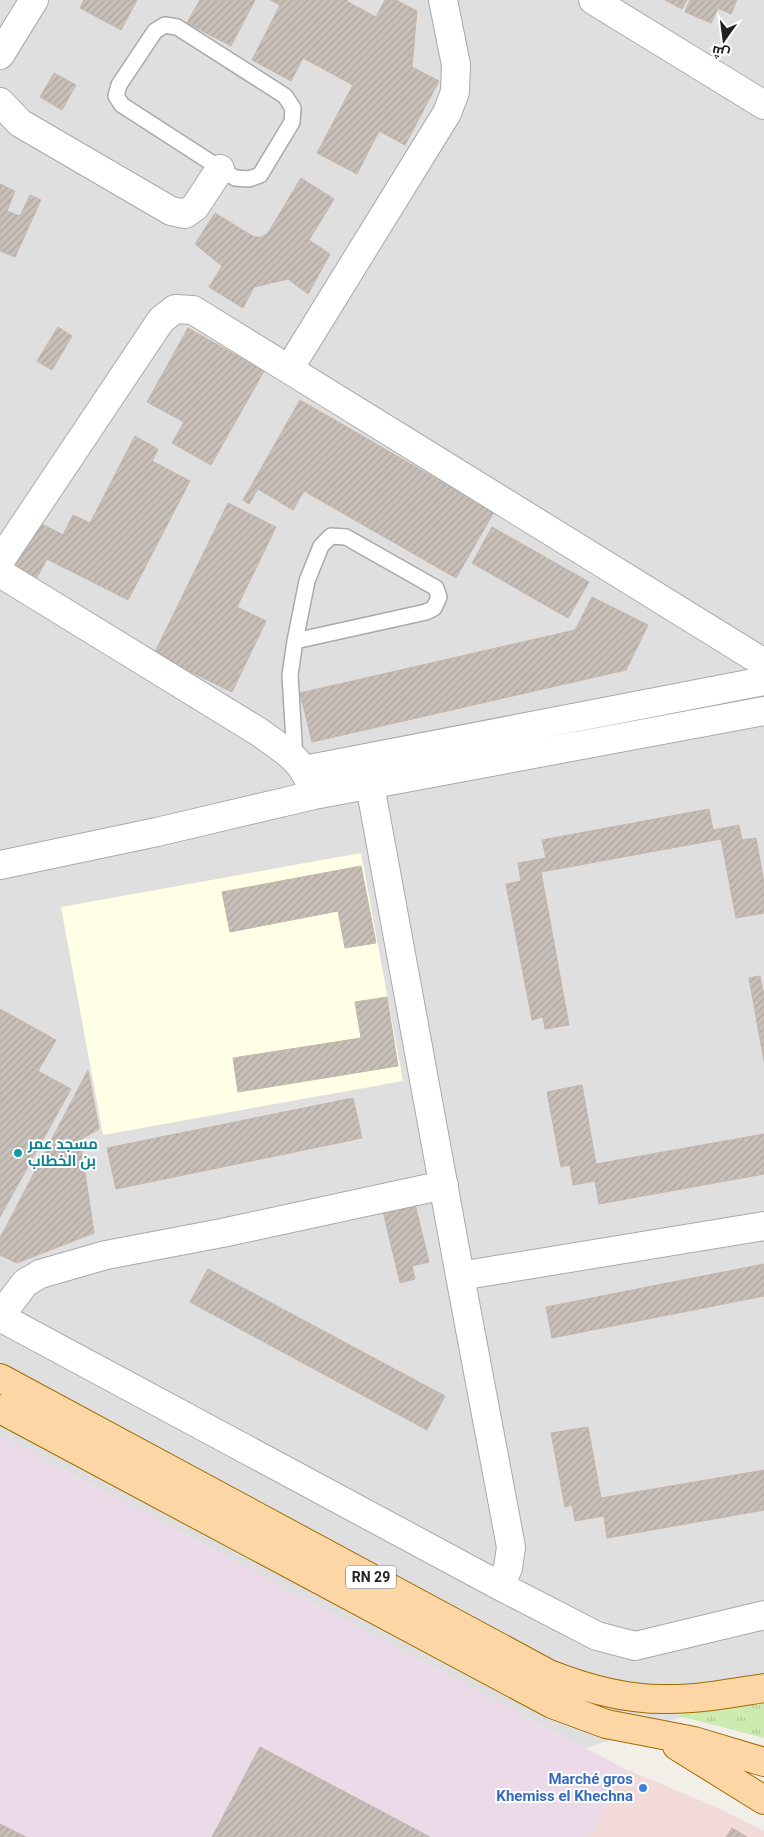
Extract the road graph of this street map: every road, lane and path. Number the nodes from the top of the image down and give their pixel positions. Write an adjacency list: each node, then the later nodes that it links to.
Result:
1 (34, 0): 4 (street)
2 (443, 0): 8 (street)
3 (593, 0): 6 (street)
4 (0, 55)
5 (0, 102): 7 (street)
6 (764, 105)
7 (220, 169): 7 (lane)
8 (289, 369): 9 (street); 12 (street)
9 (0, 561)
10 (0, 573): 15 (street)
11 (295, 640): 11 (lane); 15 (lane)
12 (764, 663)
13 (764, 681): 15 (street)
14 (764, 711): 16 (street)
15 (300, 764): 17 (street)
16 (370, 785): 17 (street); 19 (street)
17 (314, 795): 18 (street)
18 (0, 865)
19 (444, 1185): 21 (street); 22 (street)
20 (764, 1226): 21 (street)
21 (460, 1276): 25 (street)
22 (0, 1317): 25 (street)
23 (0, 1378): 27 (main road, RN 29)
24 (0, 1409): 28 (main road)
25 (500, 1586): 26 (street)
26 (764, 1615)
27 (764, 1688)
28 (659, 1735): 29 (main road); 30 (main road)
29 (764, 1762)
30 (764, 1800)

